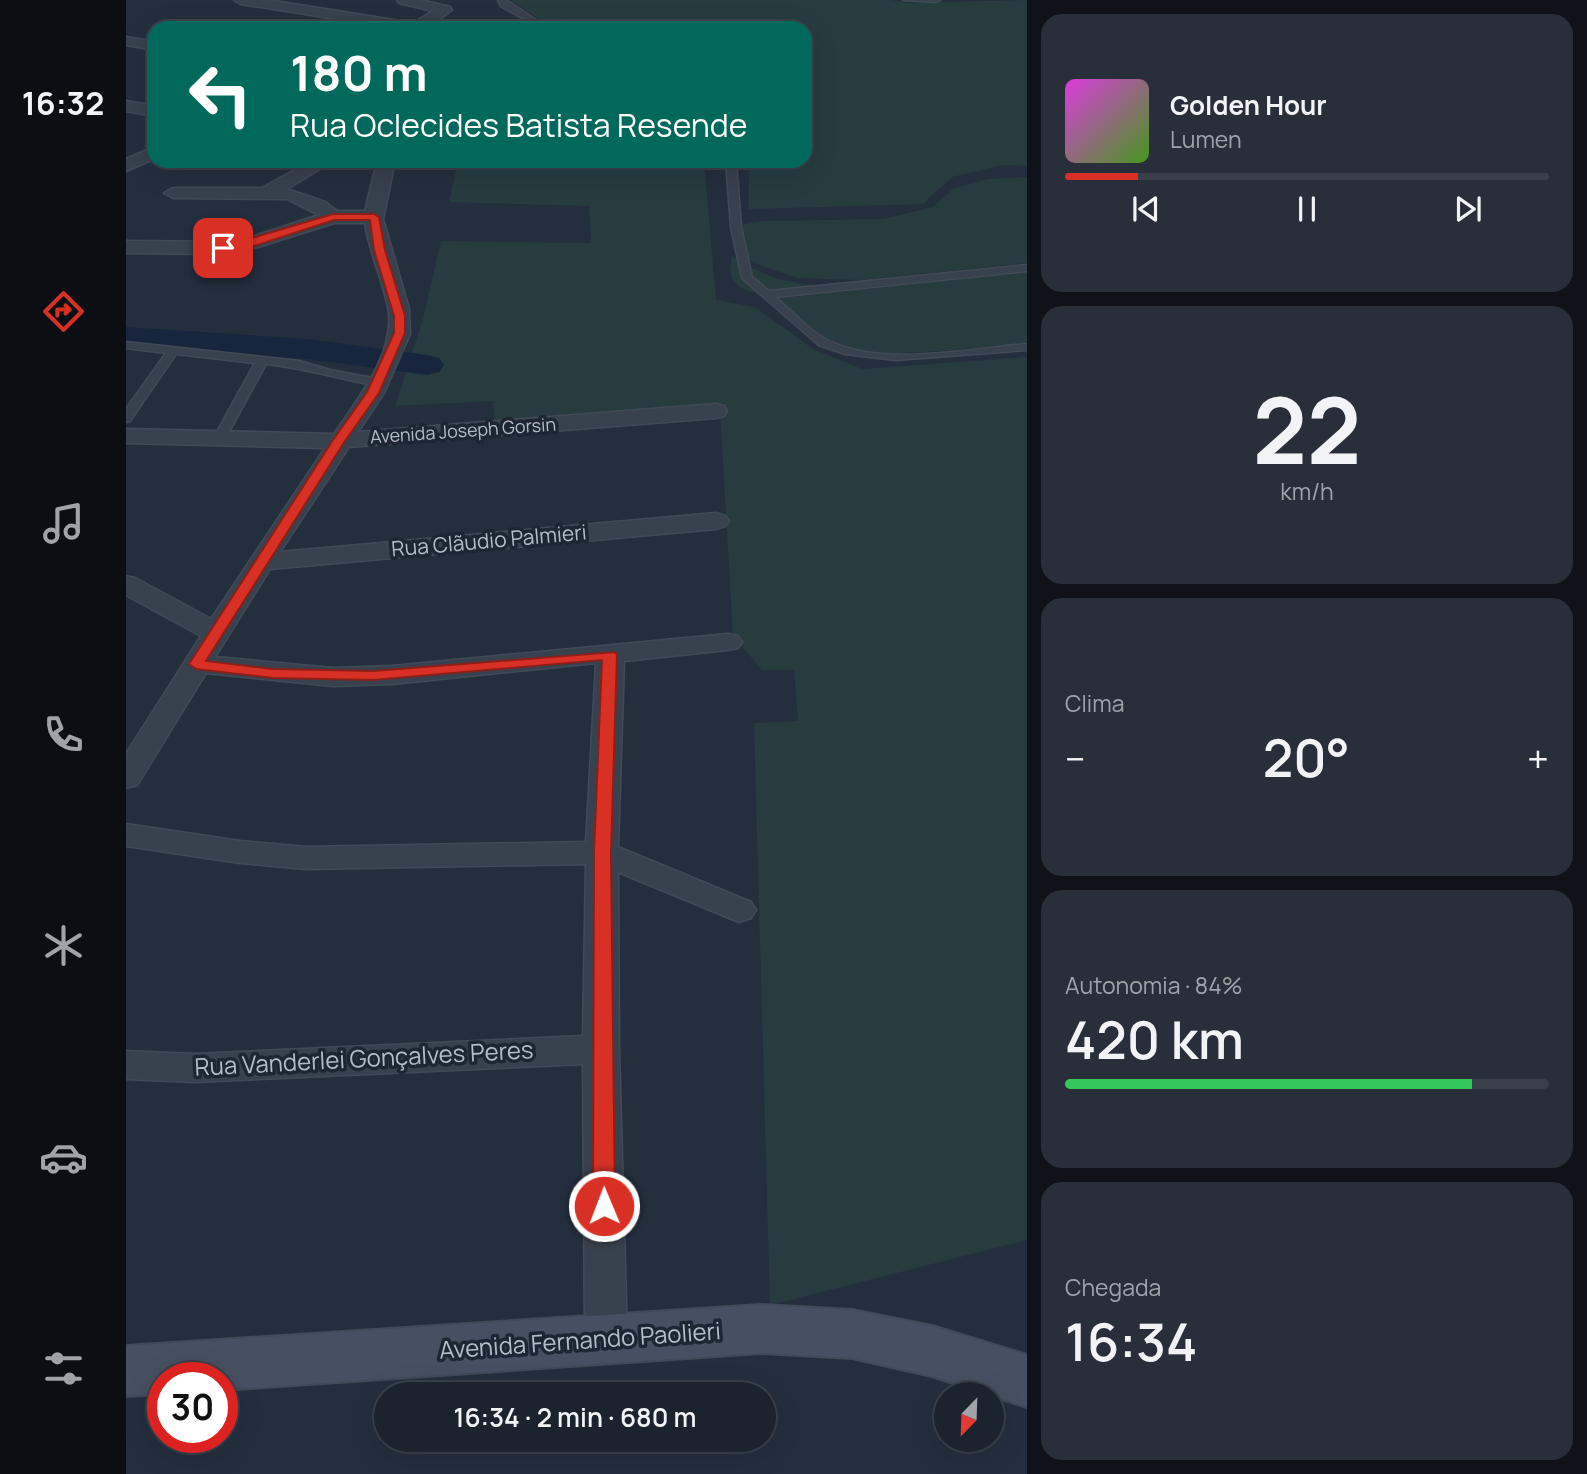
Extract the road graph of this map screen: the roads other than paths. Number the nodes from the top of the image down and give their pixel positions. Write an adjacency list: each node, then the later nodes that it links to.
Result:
1 (241, 0): 6 (street)
2 (404, 0): 8 (street)
3 (502, 0): 9 (lane)
4 (907, 0): 5 (lane)
5 (936, 0)
6 (285, 3): 7 (street)
7 (380, 21)
8 (428, 21)
9 (532, 21)
10 (126, 41): 11 (street)
11 (147, 45)
12 (126, 106): 13 (street)
13 (147, 110)
14 (147, 156): 15 (street)
15 (126, 166)
16 (311, 168): 19 (street)
17 (384, 168): 22 (street)
18 (732, 168): 25 (lane)
19 (268, 192): 20 (street); 21 (street)
20 (173, 193)
21 (333, 217): 22 (street); 23 (street)
22 (374, 217): 30 (street)
23 (126, 247)
24 (1027, 268): 25 (lane)
25 (769, 294): 27 (lane)
26 (126, 345): 28 (lane)
27 (1027, 347)
28 (174, 349): 29 (lane); 32 (lane)
29 (263, 359): 30 (lane); 34 (lane)
30 (385, 368): 35 (street)
31 (716, 411): 35 (street, Avenida Joseph Gorsin)
32 (126, 418)
33 (126, 436): 34 (street, Avenida Joseph Gorsin)
34 (219, 439): 35 (street, Avenida Joseph Gorsin)
35 (339, 440): 37 (street)
36 (716, 521): 37 (street, Rua Clãudio Palmieri)
37 (261, 562): 39 (street)
38 (126, 584): 39 (street)
39 (216, 633): 42 (street)
40 (728, 642): 41 (street)
41 (610, 655): 42 (street); 45 (street)
42 (196, 664): 43 (street)
43 (126, 778)
44 (126, 835): 45 (street)
45 (602, 853): 46 (street); 47 (street)
46 (739, 910)
47 (601, 1049): 48 (street, Rua Vanderlei Gonçalves Peres); 49 (street)
48 (126, 1065)
49 (606, 1337): 50 (main road, Avenida Fernando Paolieri); 51 (main road, Avenida Fernando Paolieri)
50 (126, 1371)
51 (1027, 1381)

